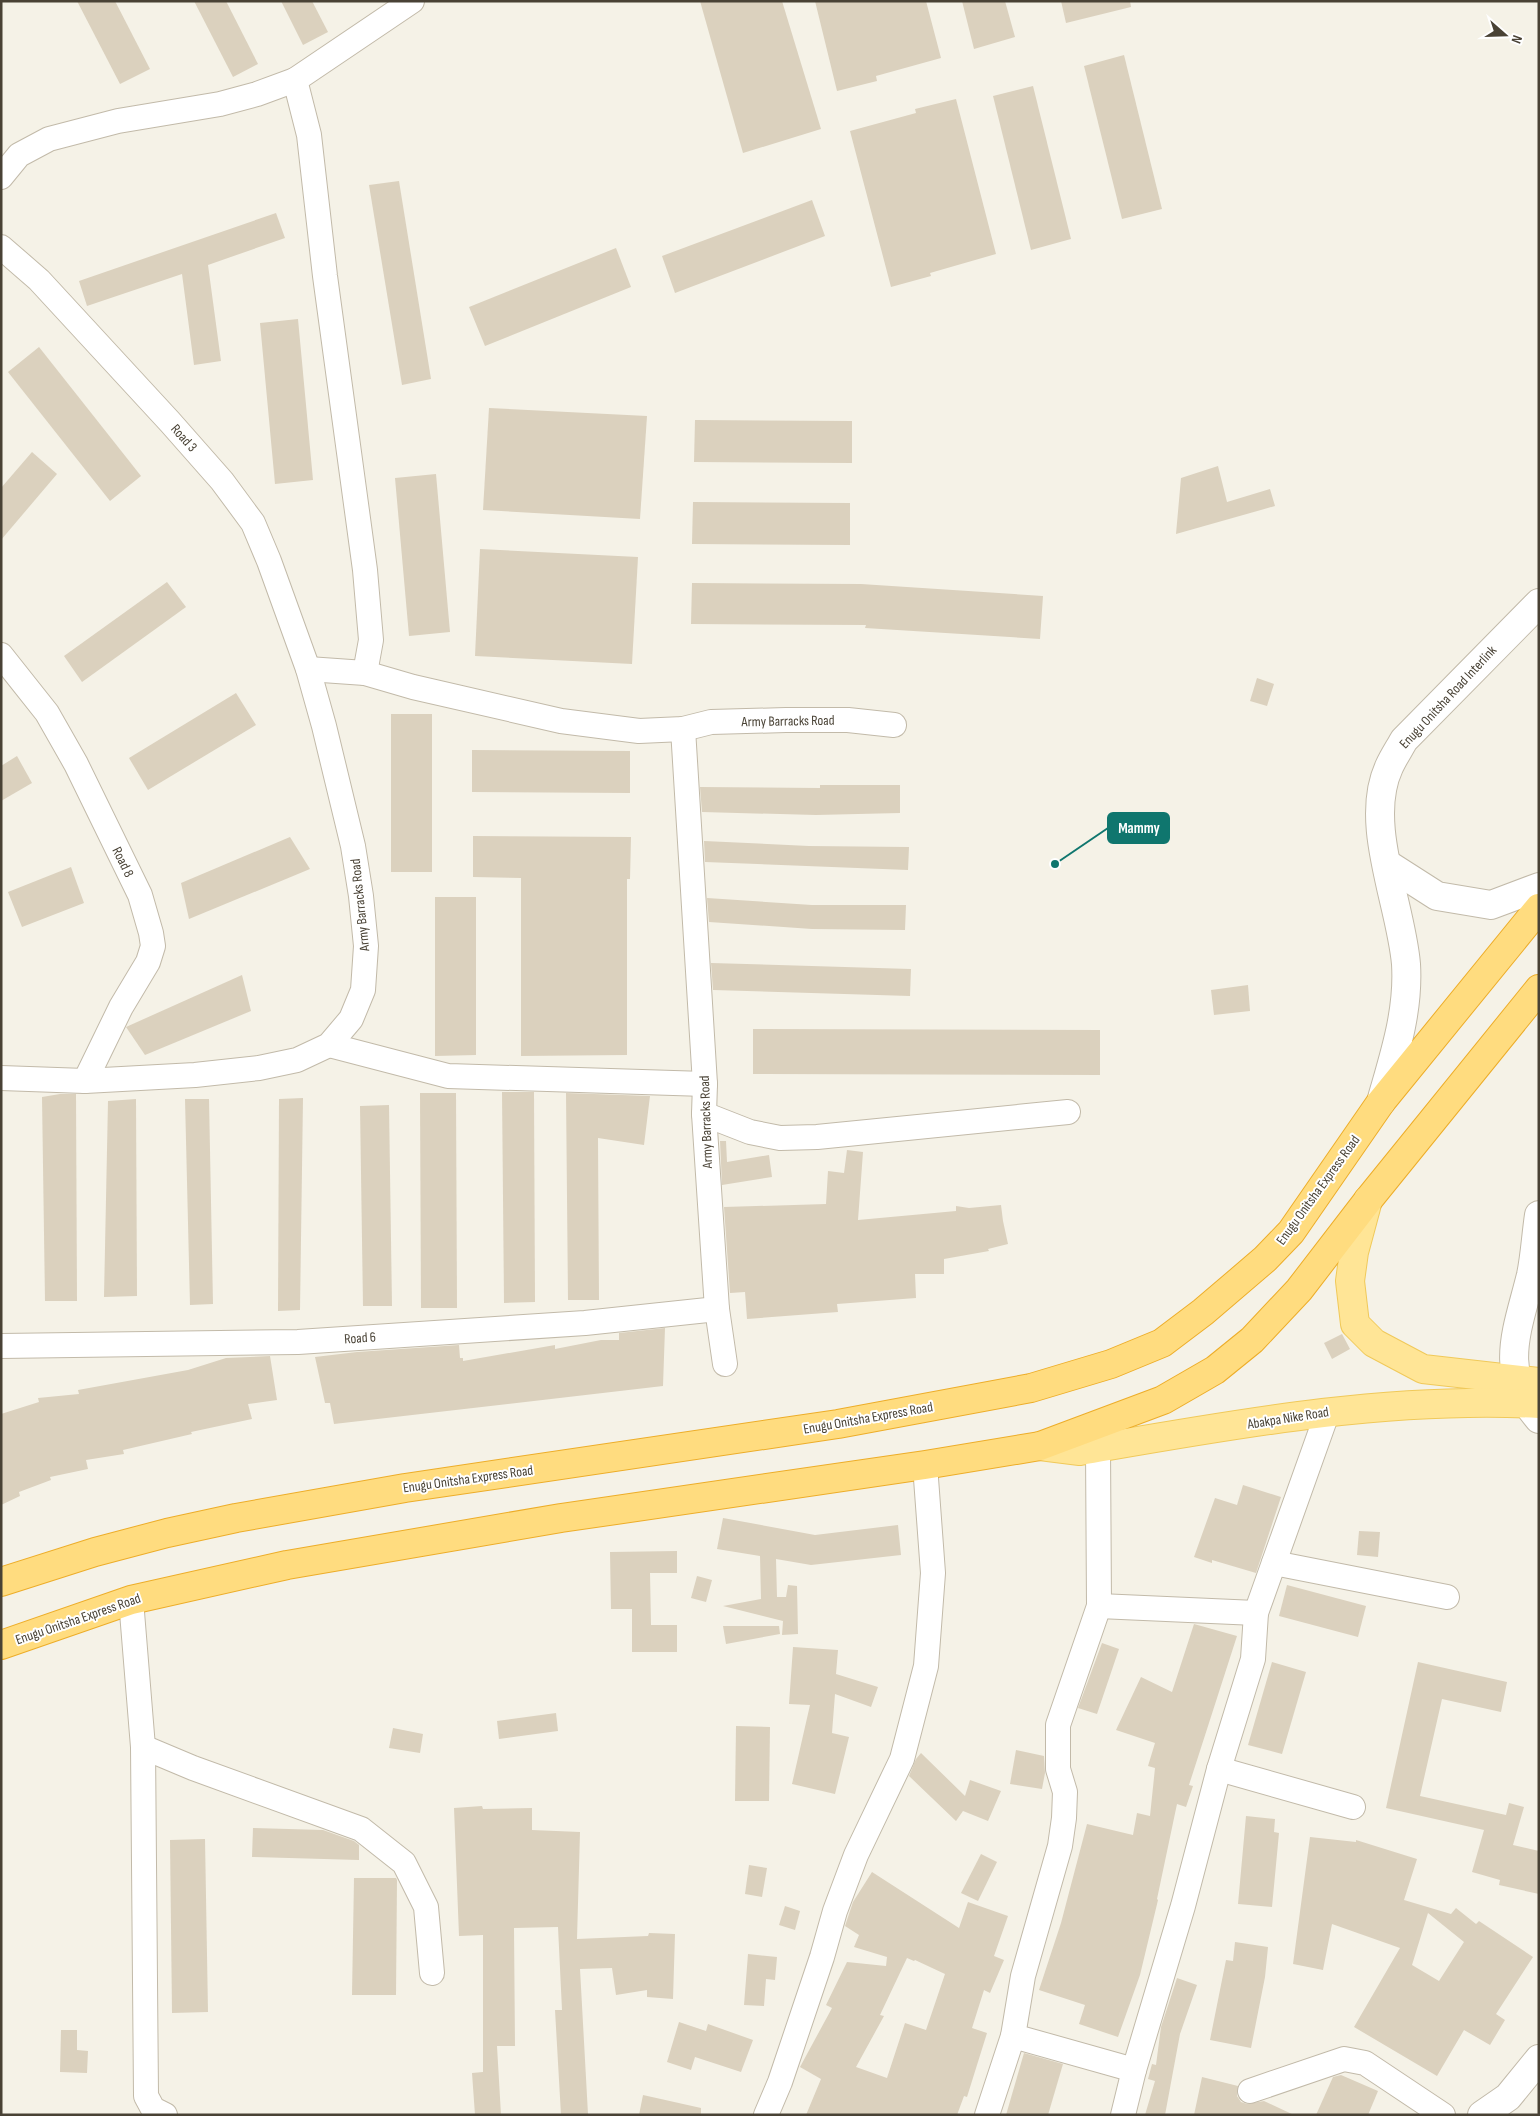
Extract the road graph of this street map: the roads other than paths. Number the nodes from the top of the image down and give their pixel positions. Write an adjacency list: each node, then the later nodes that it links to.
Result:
1 (412, 1): 2 (street)
2 (295, 80): 3 (street); 8 (street)
3 (1, 177)
4 (1, 247): 7 (street, Road 3)
5 (1539, 603): 11 (street, Enugu Onitsha Road Interlink)
6 (1, 655): 17 (street, Road 8)
7 (308, 669): 8 (street, Army Barracks Road); 15 (street, Army Barracks Road)
8 (365, 673): 10 (street, Army Barracks Road)
9 (894, 725): 10 (street, Army Barracks Road)
10 (682, 729): 18 (street, Army Barracks Road)
11 (1387, 864): 12 (street); 19 (street, Enugu Onitsha Road Interlink)
12 (1539, 887)
13 (1539, 908): 19 (highway, Enugu Onitsha Express Road)
14 (1539, 989): 22 (highway, Enugu Onitsha Express Road)
15 (329, 1045): 17 (street, Army Barracks Road); 18 (street)
16 (1, 1078): 17 (street, Army Barracks Road)
17 (85, 1081)
18 (705, 1084): 21 (street, Army Barracks Road)
19 (1382, 1102): 35 (highway, Enugu Onitsha Express Road)
20 (1068, 1112): 21 (street)
21 (704, 1114): 26 (street, Army Barracks Road)
22 (1369, 1199): 29 (main road); 31 (highway, Enugu Onitsha Express Road)
23 (1539, 1215): 24 (street)
24 (1532, 1272): 25 (street); 29 (street)
25 (1539, 1304)
26 (717, 1309): 27 (street, Road 6); 28 (street, Army Barracks Road)
27 (1, 1346)
28 (725, 1364)
29 (1525, 1394): 30 (main road, Abakpa Nike Road)
30 (1328, 1411): 32 (main road, Abakpa Nike Road); 34 (street)
31 (1040, 1446): 32 (main road, Abakpa Nike Road); 33 (highway, Enugu Onitsha Express Road)
32 (1098, 1448): 38 (street)
33 (925, 1465): 37 (highway, Enugu Onitsha Express Road); 50 (street)
34 (1274, 1562): 36 (street); 39 (street)
35 (1, 1582)
36 (1447, 1597)
37 (131, 1600): 40 (highway, Enugu Onitsha Express Road); 41 (street)
38 (1099, 1606): 39 (street); 45 (street)
39 (1256, 1613): 42 (street)
40 (1, 1645)
41 (142, 1746): 44 (street); 49 (street)
42 (1219, 1769): 43 (street); 47 (street)
43 (1353, 1807)
44 (432, 1973)
45 (1013, 2036): 47 (street); 51 (street)
46 (1539, 2059): 54 (street)
47 (1134, 2070): 52 (street)
48 (1250, 2091): 53 (street)
49 (165, 2115)
50 (766, 2115)
51 (987, 2115)
52 (1123, 2115)
53 (1443, 2115)
54 (1482, 2115)

